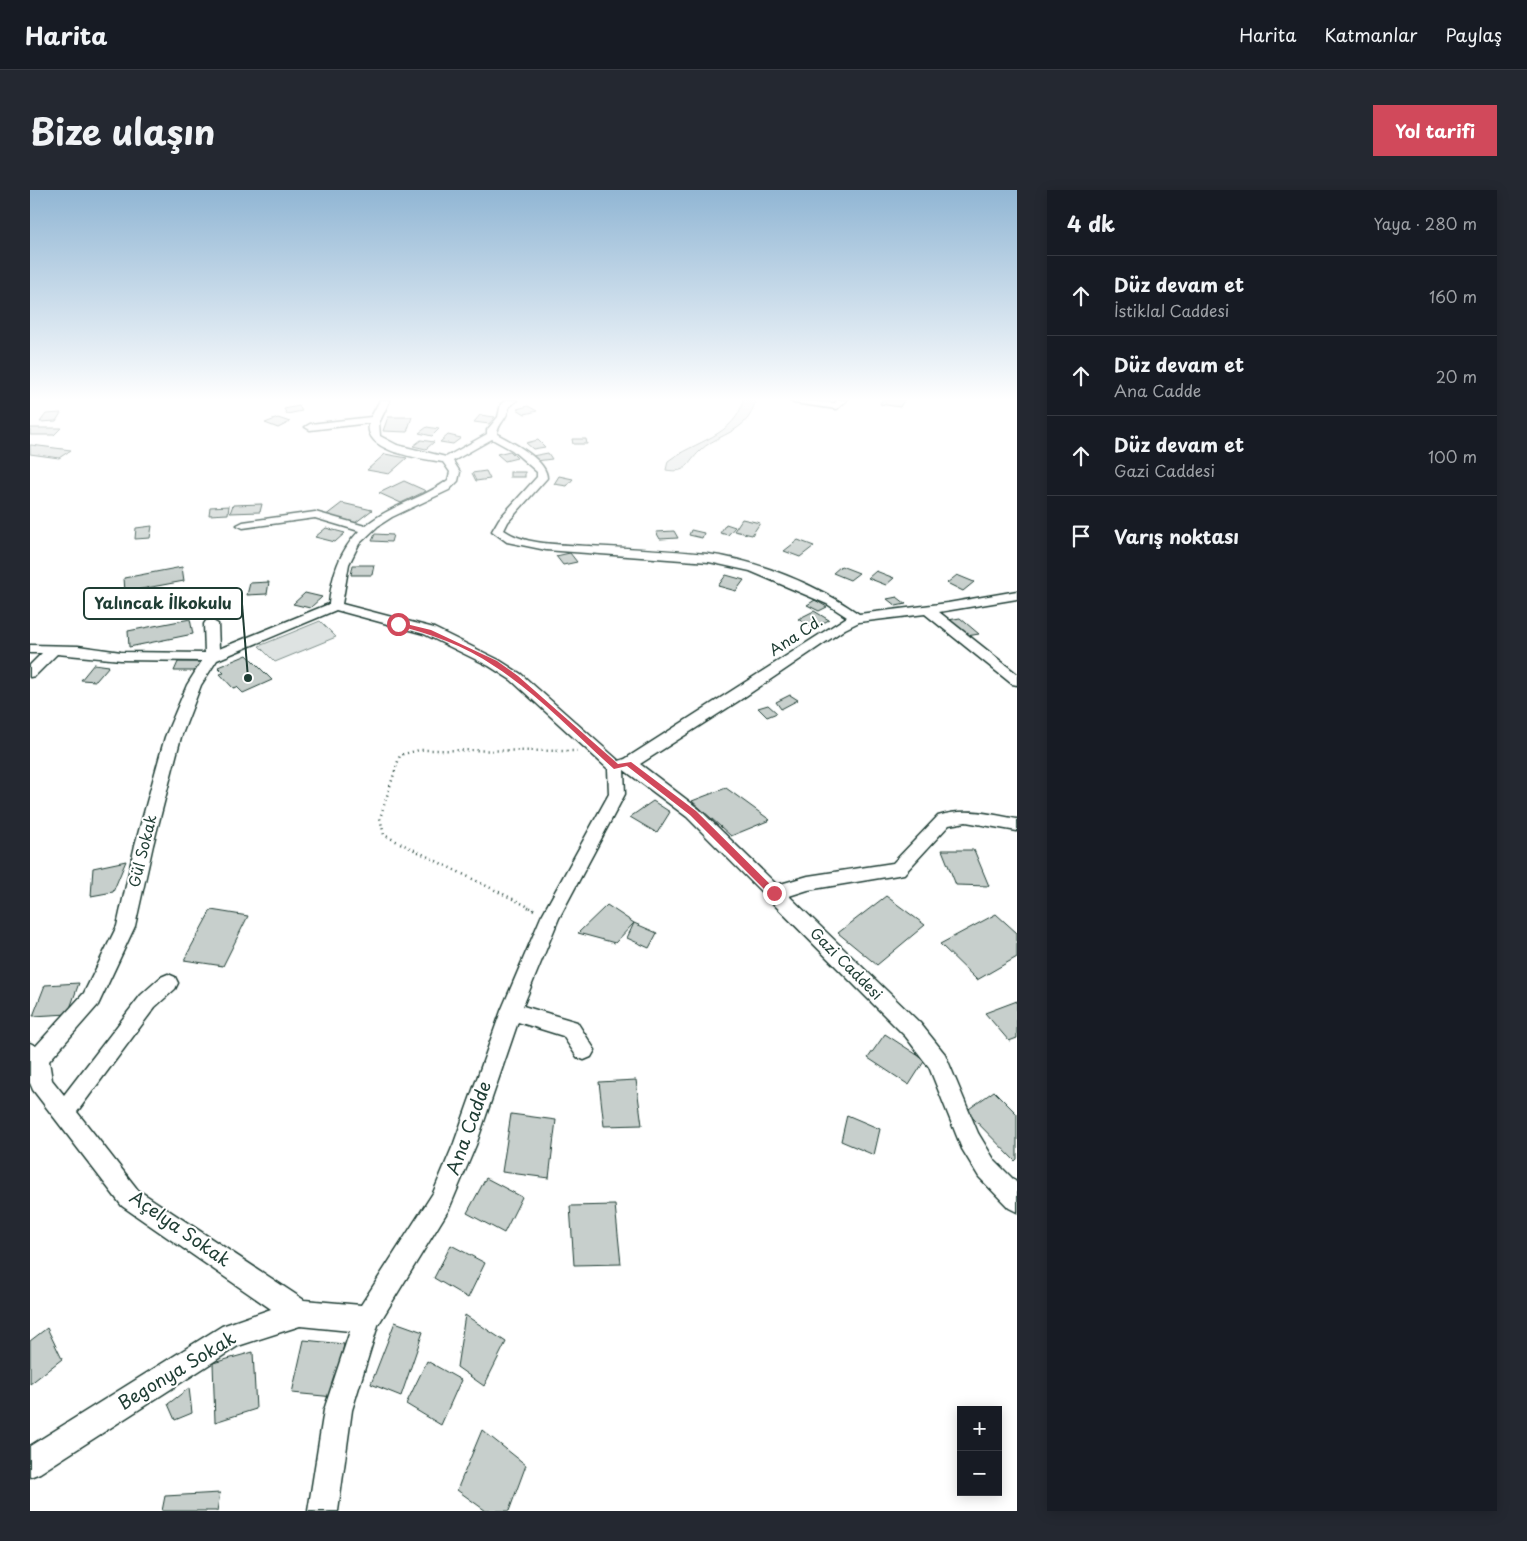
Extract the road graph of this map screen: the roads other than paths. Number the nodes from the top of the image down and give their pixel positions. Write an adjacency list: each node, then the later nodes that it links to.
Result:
1 (448, 462): 4 (street)
2 (531, 462): 8 (street)
3 (243, 525): 4 (street)
4 (368, 530): 6 (street)
5 (1017, 595): 7 (street, Ana Cd.)
6 (335, 606): 12 (street); 15 (street)
7 (928, 610): 8 (street, Ana Cd.); 14 (street)
8 (856, 618): 15 (street, Ana Cd.)
9 (211, 624): 12 (street)
10 (30, 649): 11 (street)
11 (52, 651): 12 (street); 13 (street)
12 (212, 657): 21 (street, Gül Sokak)
13 (30, 673)
14 (1017, 681)
15 (622, 765): 17 (street, Gazi Caddesi); 19 (street, Ana Cadde)
16 (1017, 825): 17 (street)
17 (774, 893): 23 (street, Gazi Caddesi)
18 (168, 983): 22 (street)
19 (511, 1011): 20 (street); 25 (street, Ana Cadde)
20 (584, 1050)
21 (34, 1071): 22 (street, Açelya Sokak)
22 (64, 1112): 24 (street, Açelya Sokak)
23 (1017, 1200)
24 (300, 1313): 25 (street, Begonya Sokak); 26 (street, Begonya Sokak)
25 (367, 1319): 27 (street, Ana Cadde)
26 (30, 1463)
27 (323, 1511)

